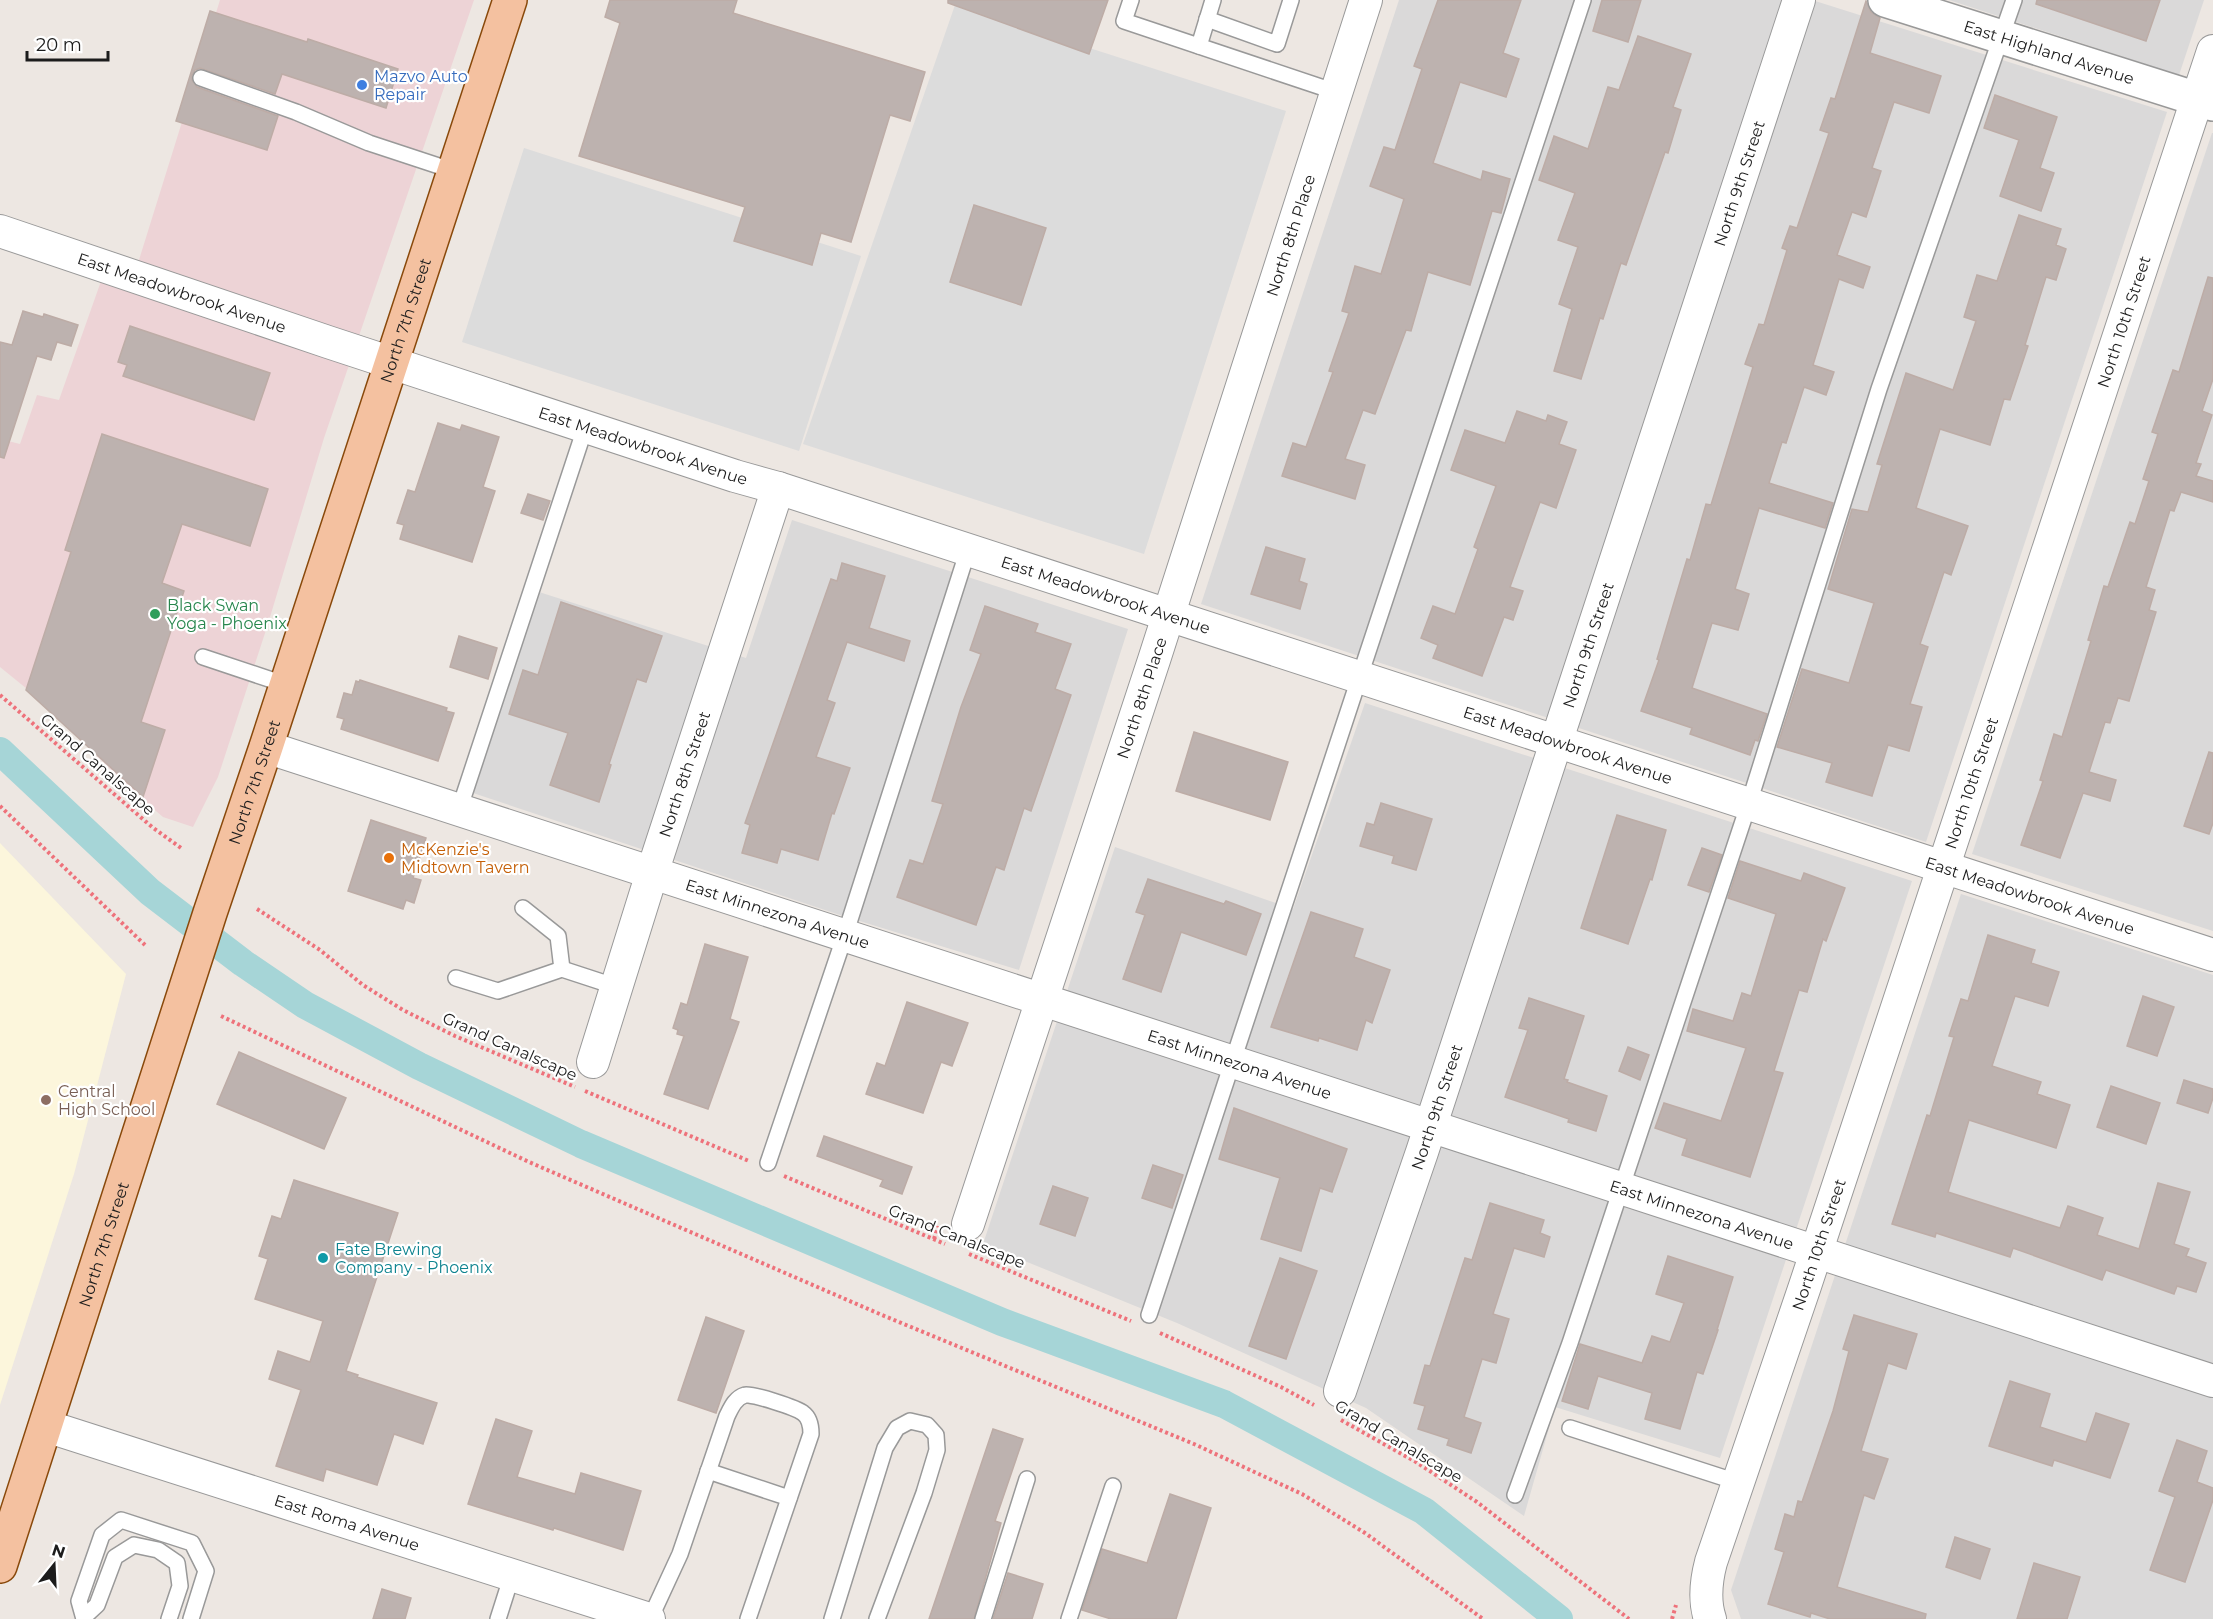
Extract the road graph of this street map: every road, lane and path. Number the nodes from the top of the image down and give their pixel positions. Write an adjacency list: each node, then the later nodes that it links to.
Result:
1 (510, 0): 17 (main road, North 7th Street)
2 (1131, 0): 12 (lane)
3 (1214, 0): 10 (lane)
4 (1291, 0): 10 (lane)
5 (1366, 0): 15 (street, North 8th Place)
6 (1583, 0): 25 (lane)
7 (1799, 0): 28 (street, North 9th Street)
8 (1885, 0): 11 (street, East Highland Avenue)
9 (2014, 0): 11 (lane)
10 (1207, 20): 12 (lane)
11 (2002, 37): 16 (street, East Highland Avenue); 30 (lane)
12 (1199, 46): 15 (lane)
13 (2213, 51): 16 (street, North 10th Street)
14 (201, 78): 17 (lane)
15 (1336, 92): 23 (street, North 8th Place)
16 (2205, 102): 34 (street, North 10th Street)
17 (454, 171): 19 (main road, North 7th Street)
18 (0, 231): 19 (street, East Meadowbrook Avenue)
19 (391, 362): 20 (street, East Meadowbrook Avenue); 26 (main road, North 7th Street)
20 (586, 425): 21 (street, East Meadowbrook Avenue); 32 (lane)
21 (778, 488): 22 (street, East Meadowbrook Avenue); 35 (street, North 8th Street)
22 (968, 550): 23 (street, East Meadowbrook Avenue); 38 (lane)
23 (1168, 615): 25 (street, East Meadowbrook Avenue); 44 (street, North 8th Place)
24 (203, 657): 26 (lane)
25 (1359, 677): 28 (street, East Meadowbrook Avenue); 47 (lane)
26 (287, 685): 29 (main road, North 7th Street)
27 (0, 695): 33 (path, Grand Canalscape)
28 (1555, 741): 30 (street, East Meadowbrook Avenue); 48 (street, North 9th Street)
29 (266, 747): 32 (street, East Minnezona Avenue); 59 (main road, North 7th Street)
30 (1749, 803): 34 (street, East Meadowbrook Avenue); 51 (lane)
31 (0, 806): 39 (path)
32 (459, 810): 35 (street, East Minnezona Avenue)
33 (181, 848)
34 (1942, 866): 40 (street, East Meadowbrook Avenue); 53 (street, North 10th Street)
35 (652, 873): 38 (street, East Minnezona Avenue); 43 (street, North 8th Street)
36 (523, 908): 41 (lane)
37 (256, 909): 49 (path, Grand Canalscape)
38 (845, 935): 44 (street, East Minnezona Avenue); 49 (lane)
39 (145, 945)
40 (2213, 955)
41 (562, 969): 42 (lane); 43 (lane)
42 (456, 978)
43 (617, 987): 46 (street, North 8th Street)
44 (1042, 999): 47 (street, East Minnezona Avenue); 52 (street, North 8th Place)
45 (220, 1016): 79 (path)
46 (593, 1062)
47 (1233, 1062): 48 (street, East Minnezona Avenue); 54 (lane)
48 (1430, 1126): 51 (street, East Minnezona Avenue); 58 (street, North 9th Street)
49 (763, 1164)
50 (780, 1174): 52 (path, Grand Canalscape)
51 (1621, 1188): 53 (street, East Minnezona Avenue); 65 (lane)
52 (962, 1241): 55 (path, Grand Canalscape)
53 (1816, 1251): 57 (street, East Minnezona Avenue); 63 (street, North 10th Street)
54 (1149, 1315)
55 (1133, 1322)
56 (1155, 1330): 58 (path, Grand Canalscape)
57 (2213, 1381)
58 (1332, 1405): 80 (path, Grand Canalscape)
59 (46, 1426): 67 (main road, North 7th Street); 68 (street, East Roma Avenue)
60 (1570, 1428): 63 (lane)
61 (708, 1472): 66 (lane); 66 (lane); 73 (lane)
62 (1028, 1479): 77 (lane)
63 (1737, 1482): 81 (street, North 10th Street)
64 (1113, 1486): 78 (lane)
65 (1515, 1495)
66 (789, 1498): 74 (lane)
67 (0, 1566)
68 (512, 1575): 72 (lane); 73 (street, East Roma Avenue)
69 (84, 1618): 70 (lane); 71 (lane)
70 (170, 1619)
71 (191, 1619)
72 (498, 1619)
73 (650, 1619)
74 (748, 1619)
75 (832, 1619): 76 (lane)
76 (877, 1619)
77 (983, 1619)
78 (1069, 1619)
79 (1483, 1619)
80 (1629, 1619)
81 (1710, 1619)

